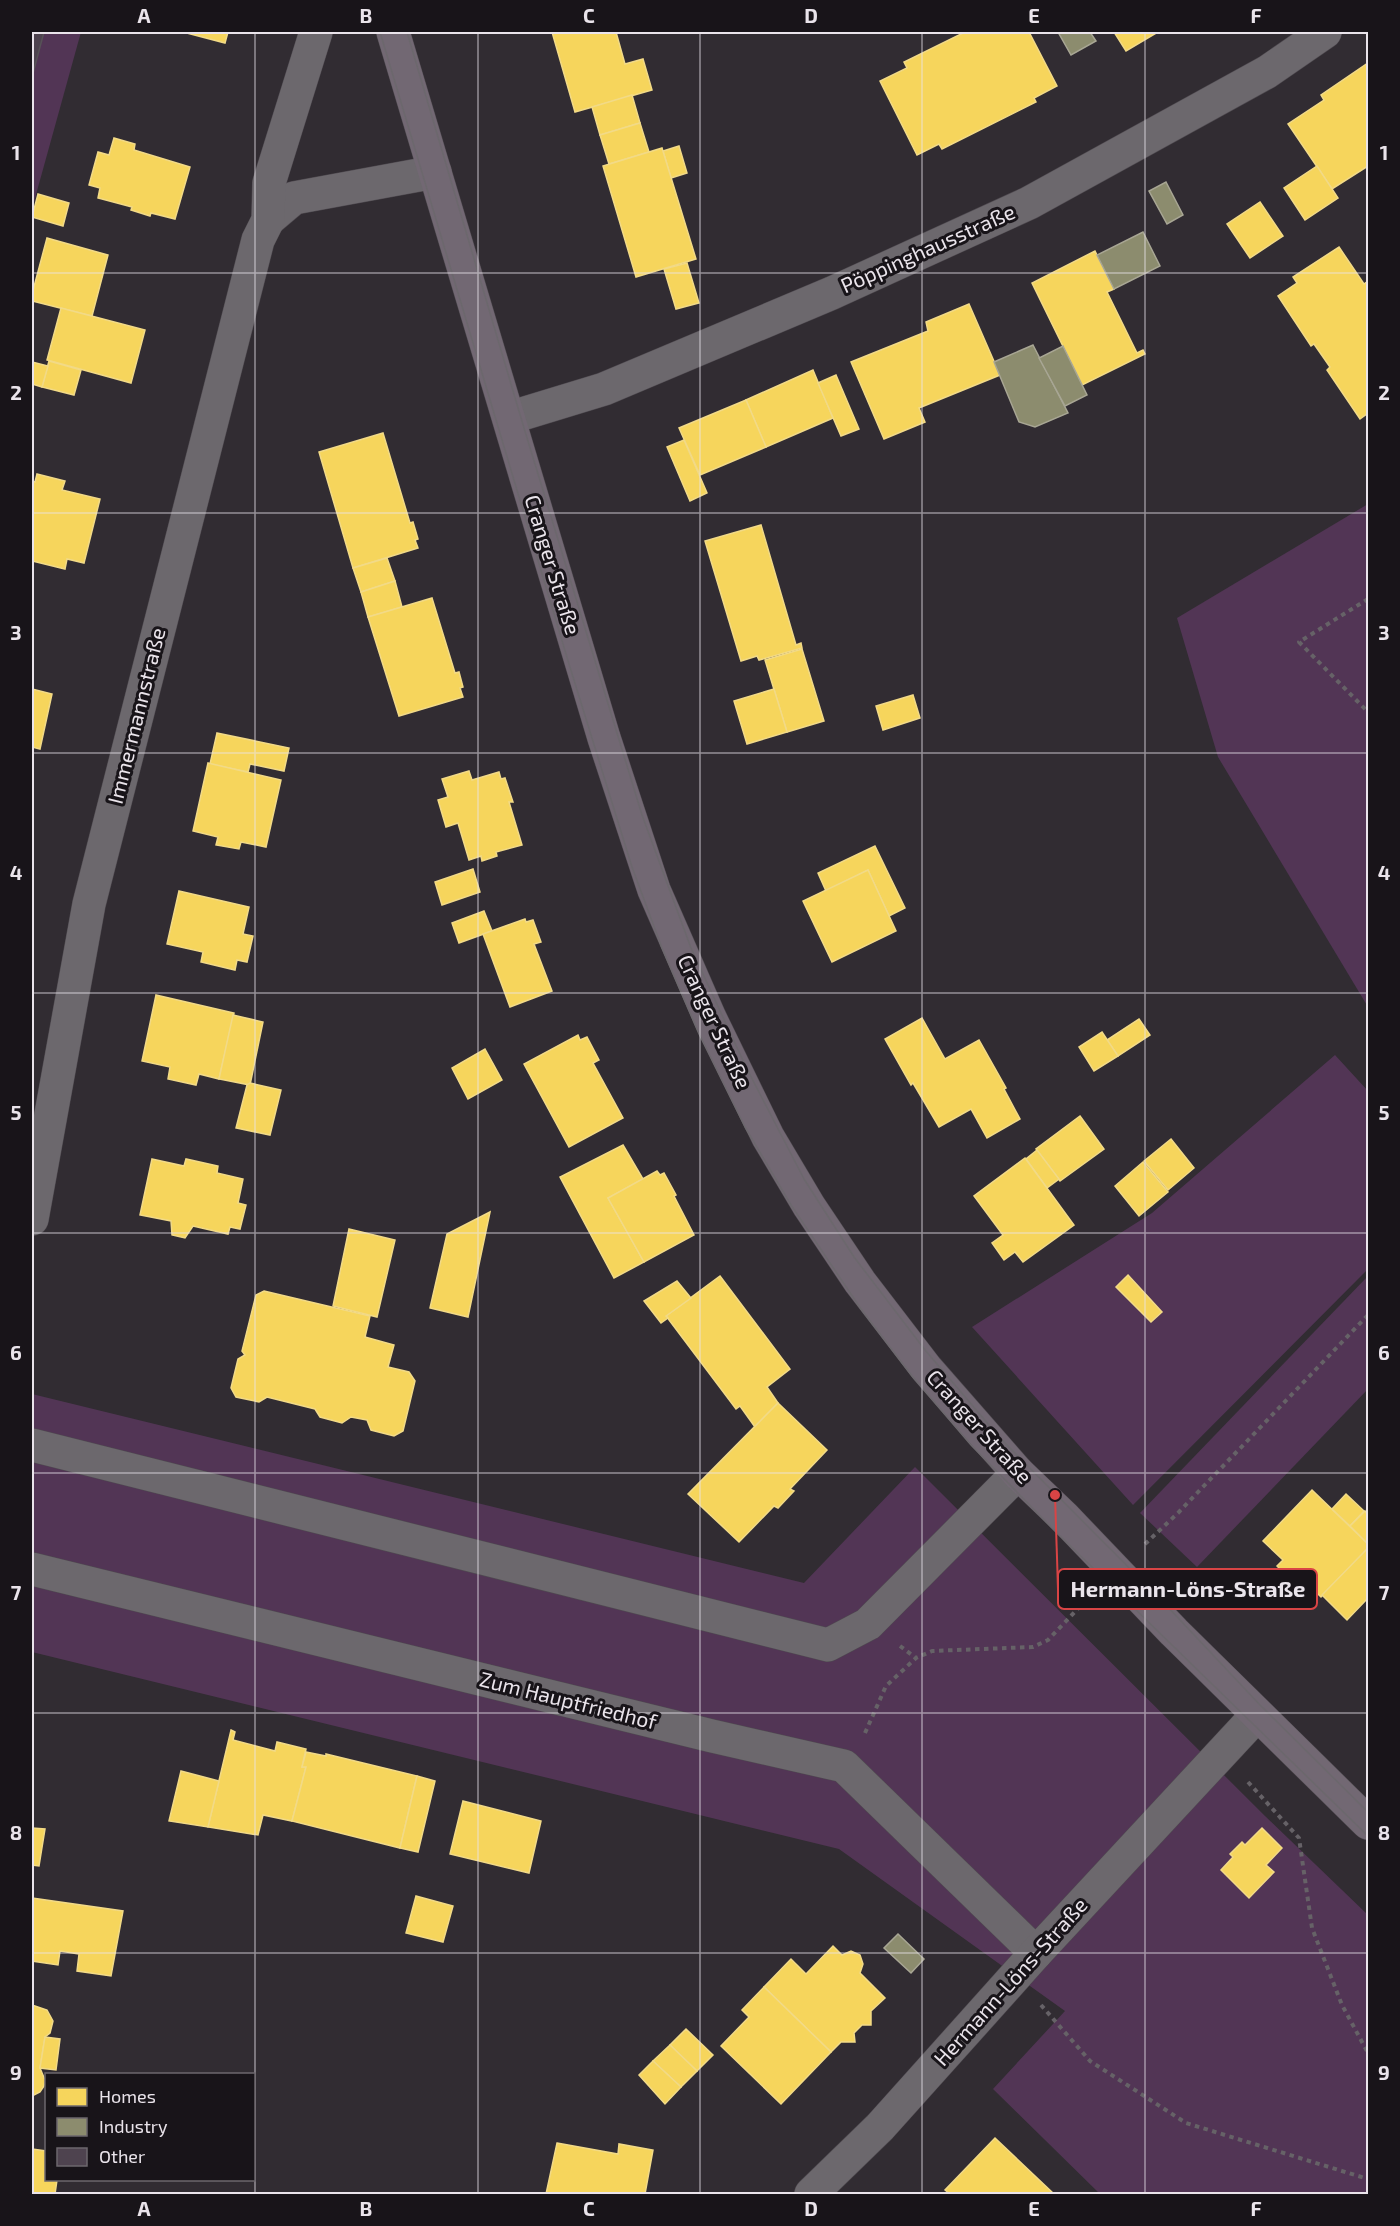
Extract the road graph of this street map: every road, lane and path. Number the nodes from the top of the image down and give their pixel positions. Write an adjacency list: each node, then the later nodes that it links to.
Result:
1 (316, 32): 5 (street, Immermannstraße)
2 (393, 32): 4 (main road, Cranger Straße)
3 (1325, 32): 6 (street, Pöppinghausstraße)
4 (435, 172): 5 (street, Immermannstraße); 6 (main road, Cranger Straße)
5 (268, 220): 9 (street, Immermannstraße)
6 (509, 418): 12 (main road, Cranger Straße)
7 (1368, 599): 8 (path)
8 (1368, 711)
9 (32, 1219)
10 (1368, 1315): 14 (path)
11 (32, 1445): 12 (street)
12 (1018, 1473): 14 (main road, Cranger Straße)
13 (32, 1569): 17 (street, Zum Hauptfriedhof)
14 (1116, 1572): 15 (main road, Cranger Straße); 17 (path)
15 (1257, 1715): 16 (street, Hermann-Löns-Straße); 18 (main road, Cranger Straße)
16 (1221, 1753): 19 (street, Hermann-Löns-Straße); 20 (path)
17 (844, 1766): 19 (street)
18 (1368, 1823)
19 (1026, 1965): 21 (path); 22 (street, Hermann-Löns-Straße)
20 (1368, 2054)
21 (1368, 2179)
22 (811, 2194)

